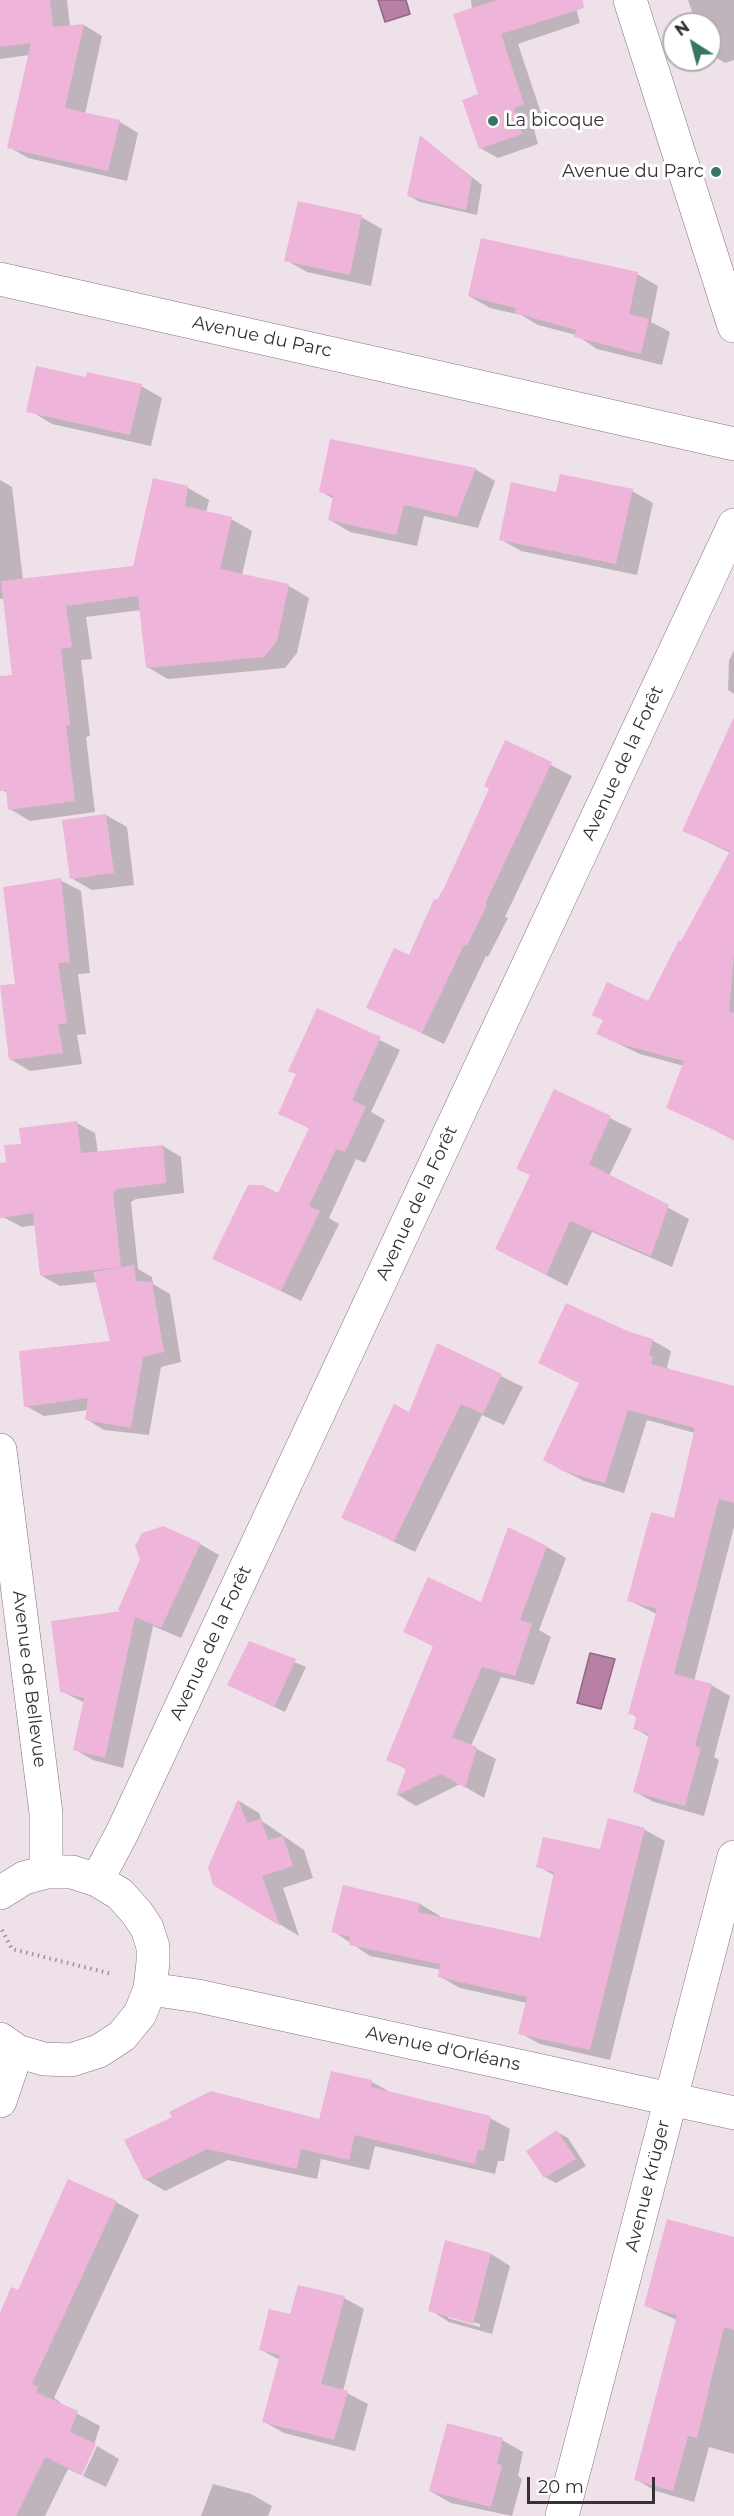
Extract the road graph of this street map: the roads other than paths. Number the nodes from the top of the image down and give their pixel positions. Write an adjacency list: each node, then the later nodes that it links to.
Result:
1 (630, 0): 3 (street)
2 (0, 279): 4 (street, Avenue du Parc)
3 (734, 326)
4 (734, 444)
5 (734, 525): 9 (street, Avenue de la Forêt)
6 (0, 1450): 8 (street, Avenue de Bellevue)
7 (734, 1857): 13 (street, Avenue Krüger)
8 (46, 1872): 9 (street); 10 (street)
9 (97, 1880): 11 (street)
10 (0, 1893)
11 (150, 1989): 12 (street); 13 (street, Avenue d'Orléans)
12 (8, 2045): 14 (street)
13 (670, 2098): 15 (street, Avenue d'Orléans); 16 (street, Avenue Krüger)
14 (0, 2101)
15 (734, 2113)
16 (562, 2516)

